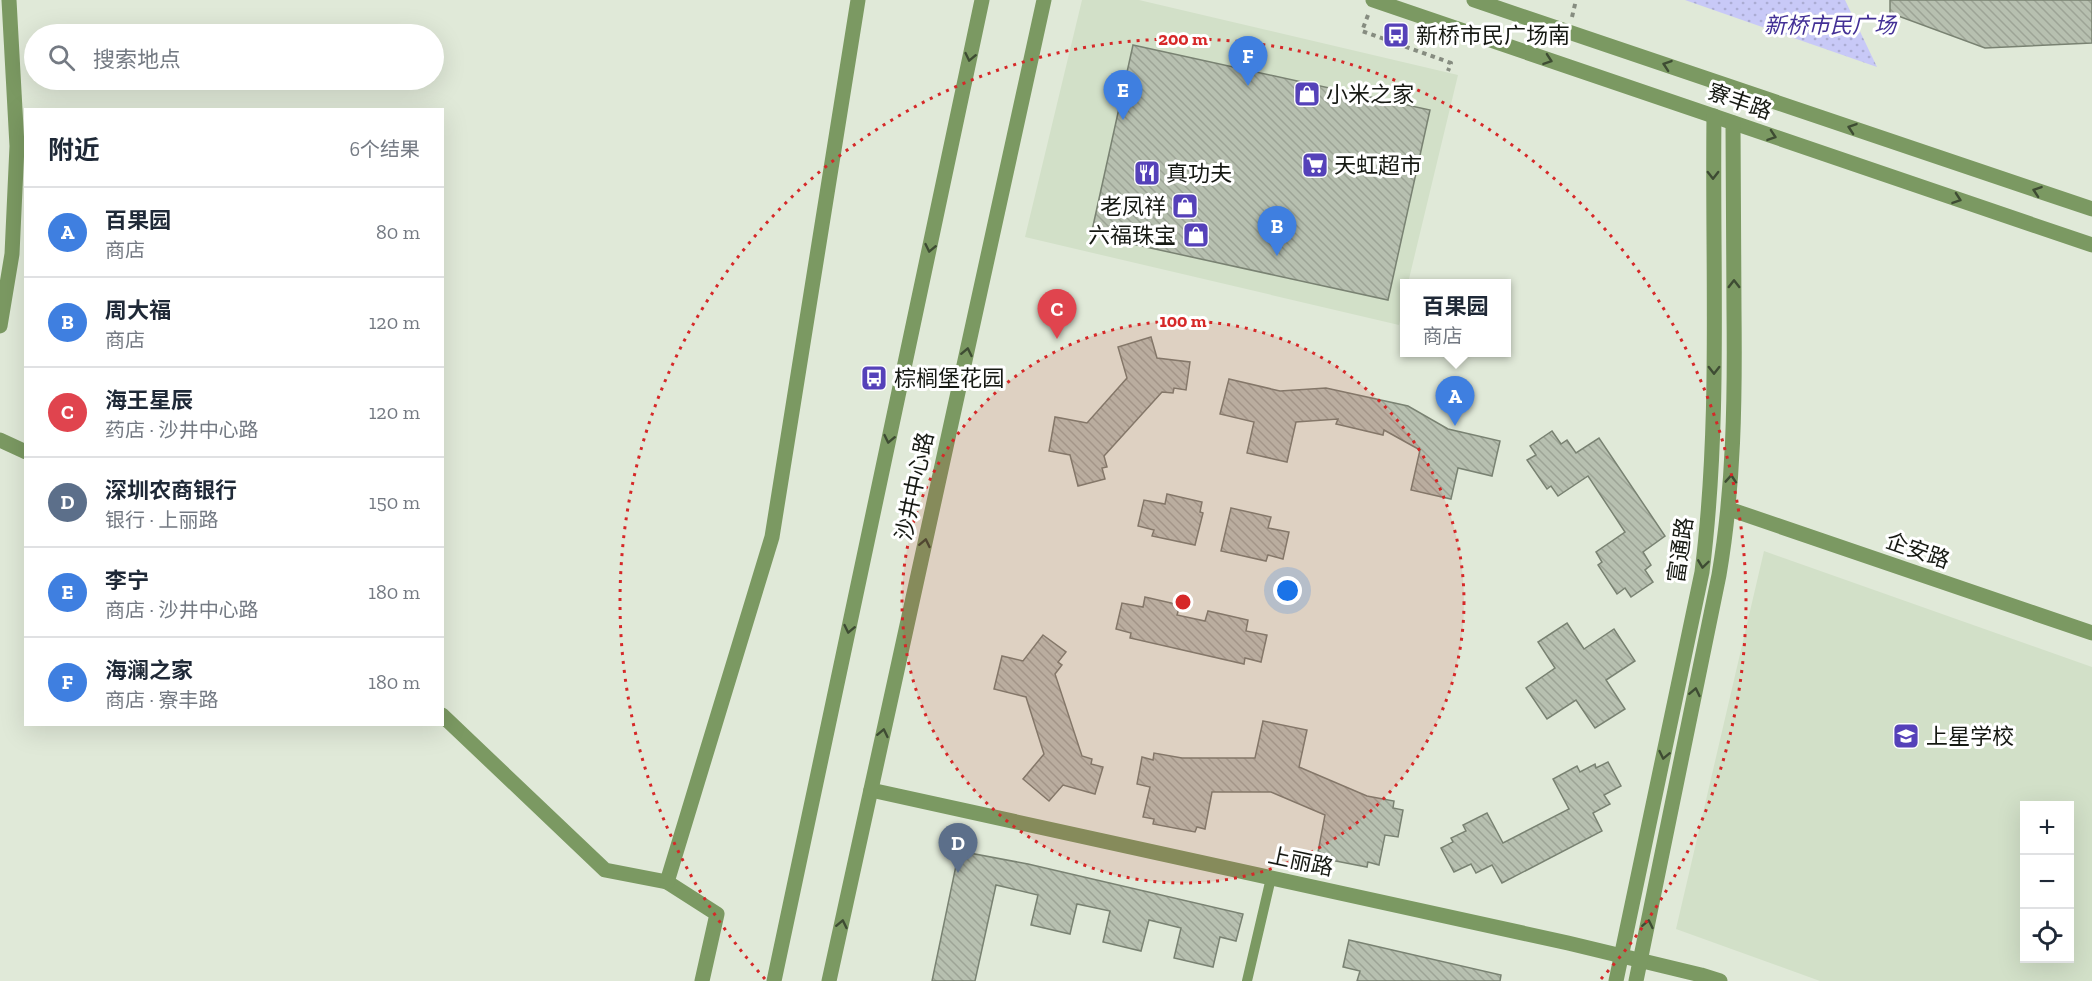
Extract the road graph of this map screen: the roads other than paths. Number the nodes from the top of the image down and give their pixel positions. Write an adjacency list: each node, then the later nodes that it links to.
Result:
1 (9, 0): 11 (street)
2 (858, 0): 19 (street)
3 (982, 0): 23 (street, 沙井中心路, one-way to 23)
4 (1373, 0): 7 (street, 寮丰路, one-way to 7)
5 (1474, 0): 9 (street, 寮丰路, one-way to 5)
6 (1044, 1): 17 (street, 沙井中心路, one-way to 6)
7 (1714, 116): 8 (street, 寮丰路); 20 (street, 富通路, one-way to 20)
8 (1733, 123): 10 (street, 寮丰路, one-way to 10); 14 (street, 富通路, one-way to 8)
9 (2092, 209)
10 (2092, 245)
11 (0, 326)
12 (0, 440): 13 (street)
13 (24, 451)
14 (1729, 509): 15 (street, 企安路); 21 (street, 富通路, one-way to 14)
15 (2092, 633)
16 (444, 717): 19 (street)
17 (871, 790): 18 (street, 上丽路); 24 (street, 沙井中心路, one-way to 17)
18 (1271, 878): 20 (street, 上丽路); 25 (lane)
19 (667, 882): 22 (street)
20 (1622, 956): 21 (street, 上丽路); 26 (street, 富通路)
21 (1640, 960): 27 (street, 富通路); 28 (street, 上丽路)
22 (702, 981)
23 (774, 981)
24 (829, 981)
25 (1247, 981)
26 (1616, 981)
27 (1636, 981)
28 (1720, 981)

